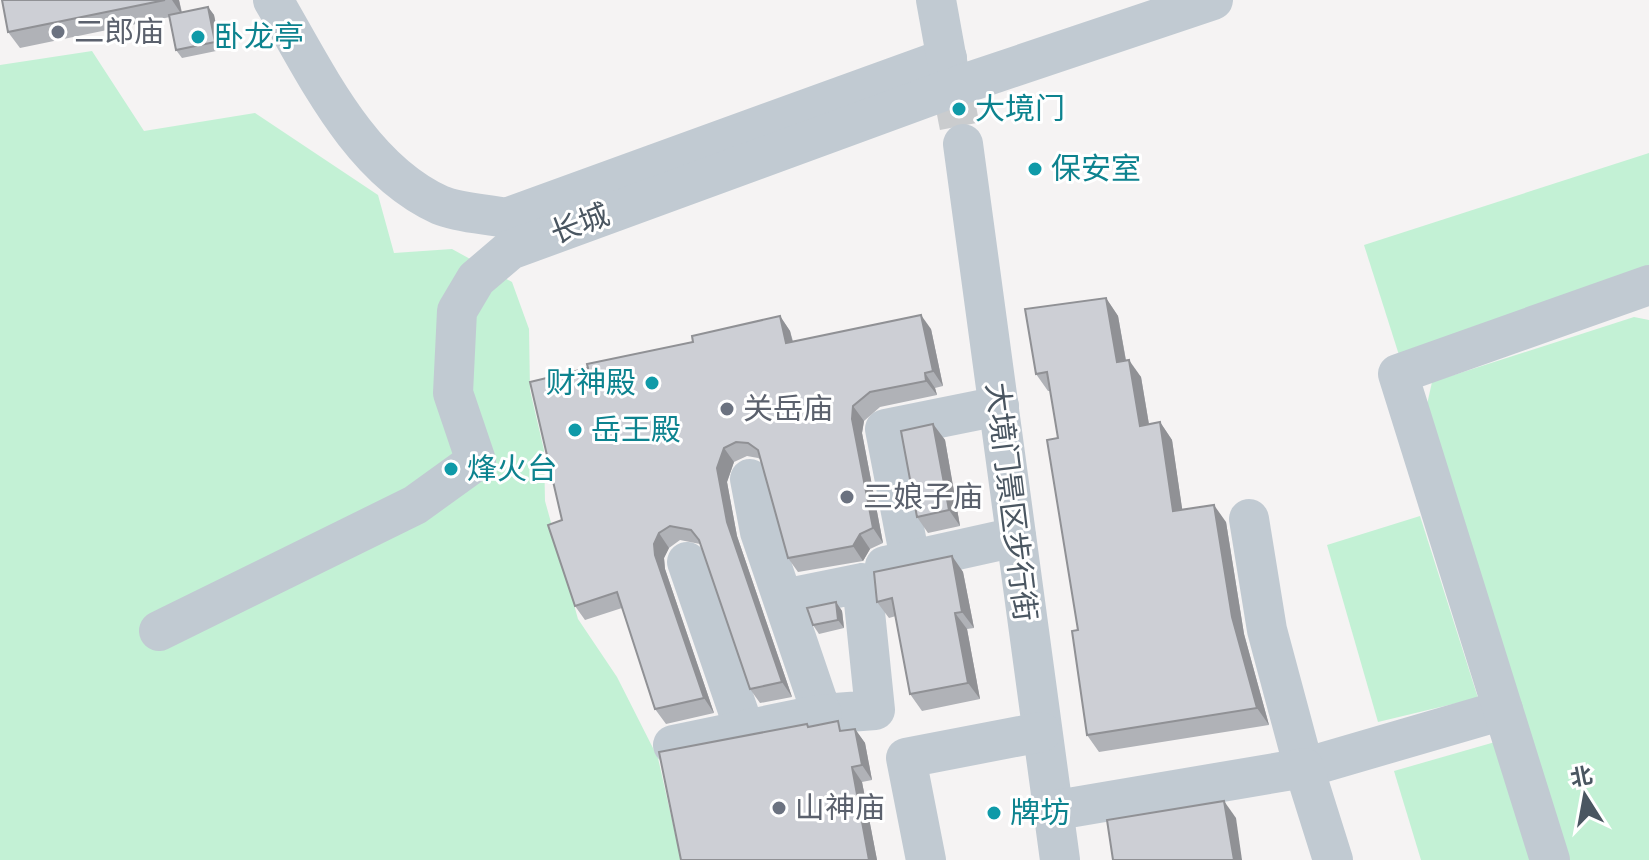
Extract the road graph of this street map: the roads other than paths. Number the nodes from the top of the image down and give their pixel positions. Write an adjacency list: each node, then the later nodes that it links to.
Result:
1 (273, 0): 2 (street)
2 (936, 0)
3 (1213, 0): 14 (street, 长城)
4 (963, 144): 6 (street, 大境门景区步行街)
5 (1649, 285): 16 (street)
6 (999, 406): 9 (street, 大境门景区步行街); 10 (street)
7 (750, 479): 13 (street)
8 (1249, 519): 22 (street)
9 (1016, 537): 10 (street); 19 (street, 大境门景区步行街)
10 (910, 559): 12 (street)
11 (687, 562): 18 (street)
12 (862, 583): 13 (street); 15 (street)
13 (783, 599): 17 (street)
14 (159, 631)
15 (875, 710): 17 (street); 21 (street)
16 (1503, 710): 22 (street); 27 (street)
17 (822, 714): 18 (street)
18 (745, 731): 20 (street)
19 (1041, 732): 21 (street); 23 (street, 大境门景区步行街)
20 (673, 745)
21 (906, 758): 24 (street)
22 (1304, 768): 23 (street); 26 (street)
23 (1051, 811): 25 (street, 大境门景区步行街)
24 (926, 860)
25 (1060, 860)
26 (1333, 860)
27 (1550, 860)

